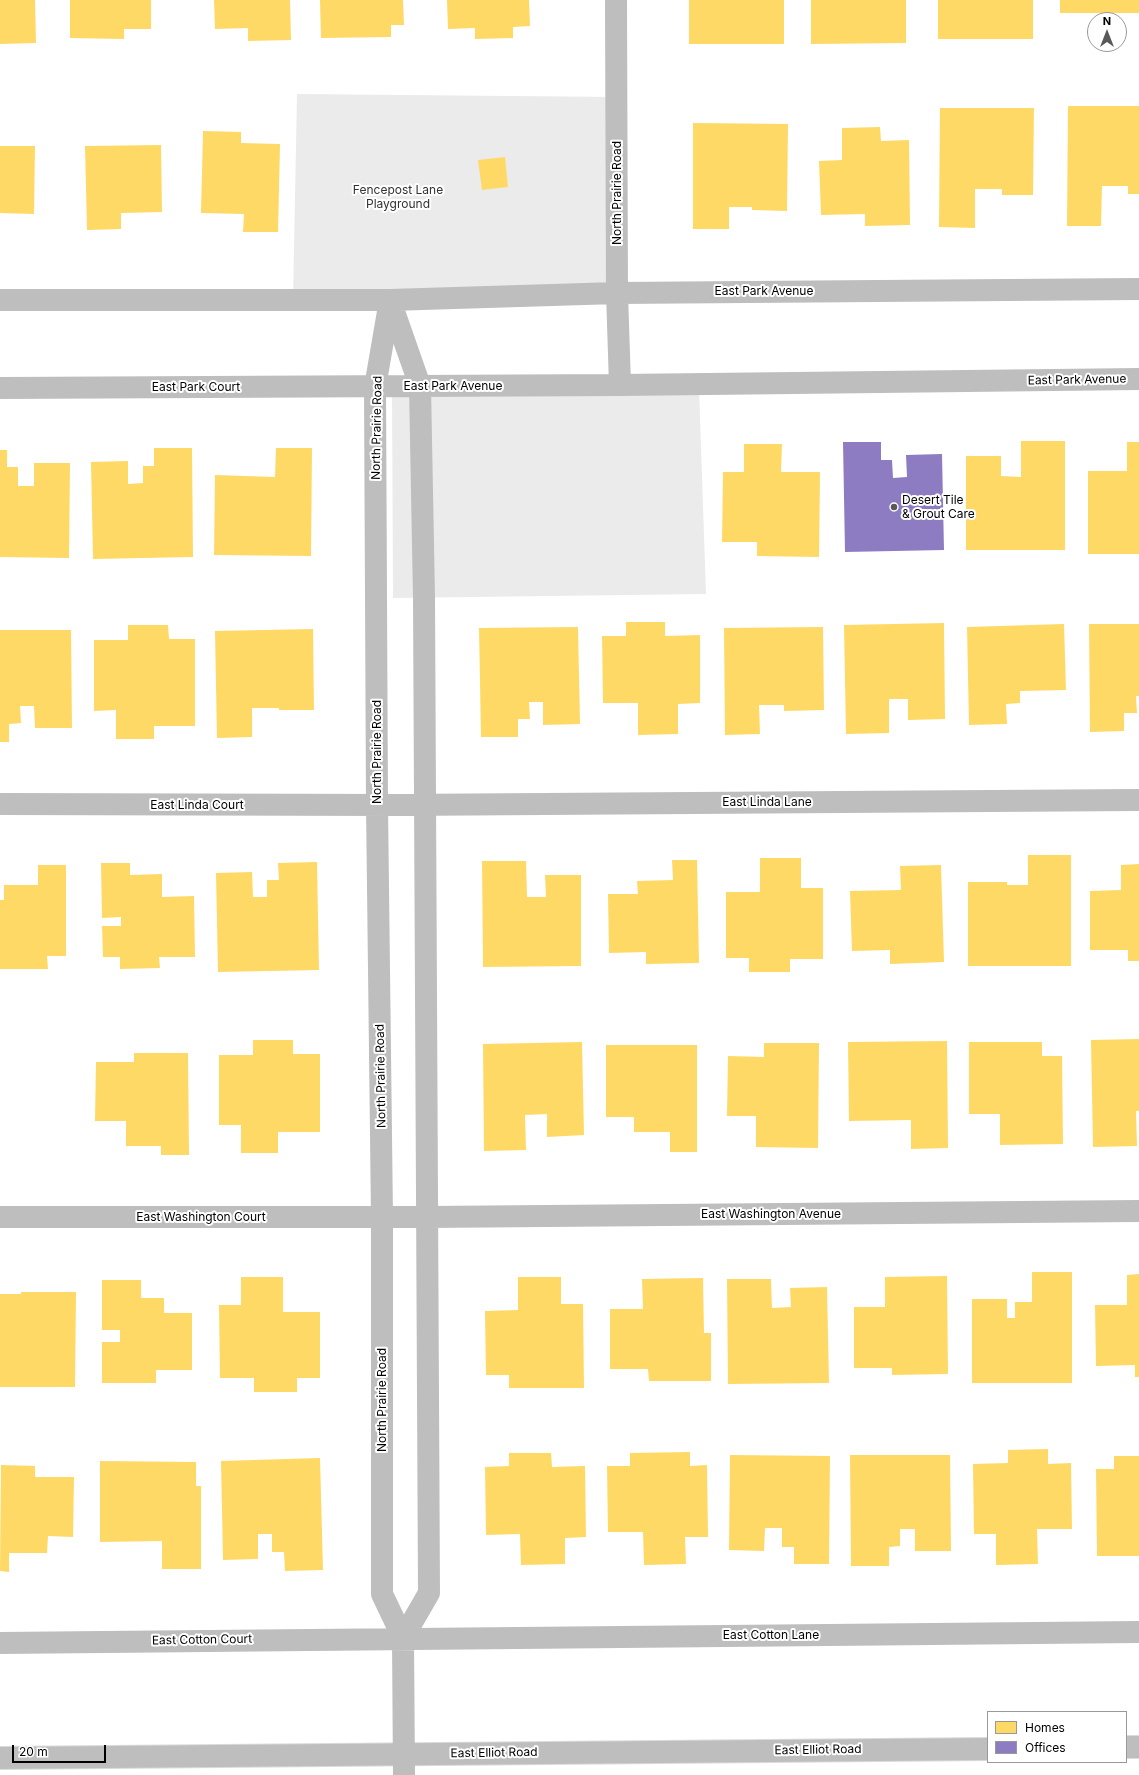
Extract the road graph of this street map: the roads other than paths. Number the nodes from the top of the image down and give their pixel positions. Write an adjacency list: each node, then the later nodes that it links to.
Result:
1 (616, 0): 3 (street, North Prairie Road)
2 (1139, 289): 3 (street, East Park Avenue)
3 (616, 293): 5 (street, East Park Avenue); 7 (street, North Prairie Road)
4 (0, 300): 5 (street)
5 (390, 300): 8 (street); 9 (street, North Prairie Road)
6 (1139, 380): 7 (street, East Park Avenue)
7 (620, 385): 8 (street, East Park Avenue)
8 (420, 386): 9 (street, East Park Avenue); 13 (street)
9 (384, 387): 10 (street, East Park Court); 14 (street, North Prairie Road)
10 (0, 388)
11 (1139, 800): 13 (street, East Linda Lane)
12 (0, 804): 14 (street, East Linda Court)
13 (425, 804): 14 (street, East Linda Lane); 18 (street)
14 (386, 805): 17 (street, North Prairie Road)
15 (1139, 1211): 18 (street, East Washington Avenue)
16 (0, 1217): 17 (street, East Washington Court)
17 (392, 1217): 18 (street, East Washington Avenue); 20 (street, North Prairie Road)
18 (428, 1217): 20 (street)
19 (1139, 1632): 20 (street, East Cotton Lane)
20 (403, 1638): 21 (street, East Cotton Court); 26 (street, North Prairie Road)
21 (0, 1643)
22 (1127, 1747): 23 (street)
23 (1139, 1747)
24 (987, 1749): 26 (street, East Elliot Road)
25 (0, 1758): 26 (street, East Elliot Road)
26 (404, 1765)

